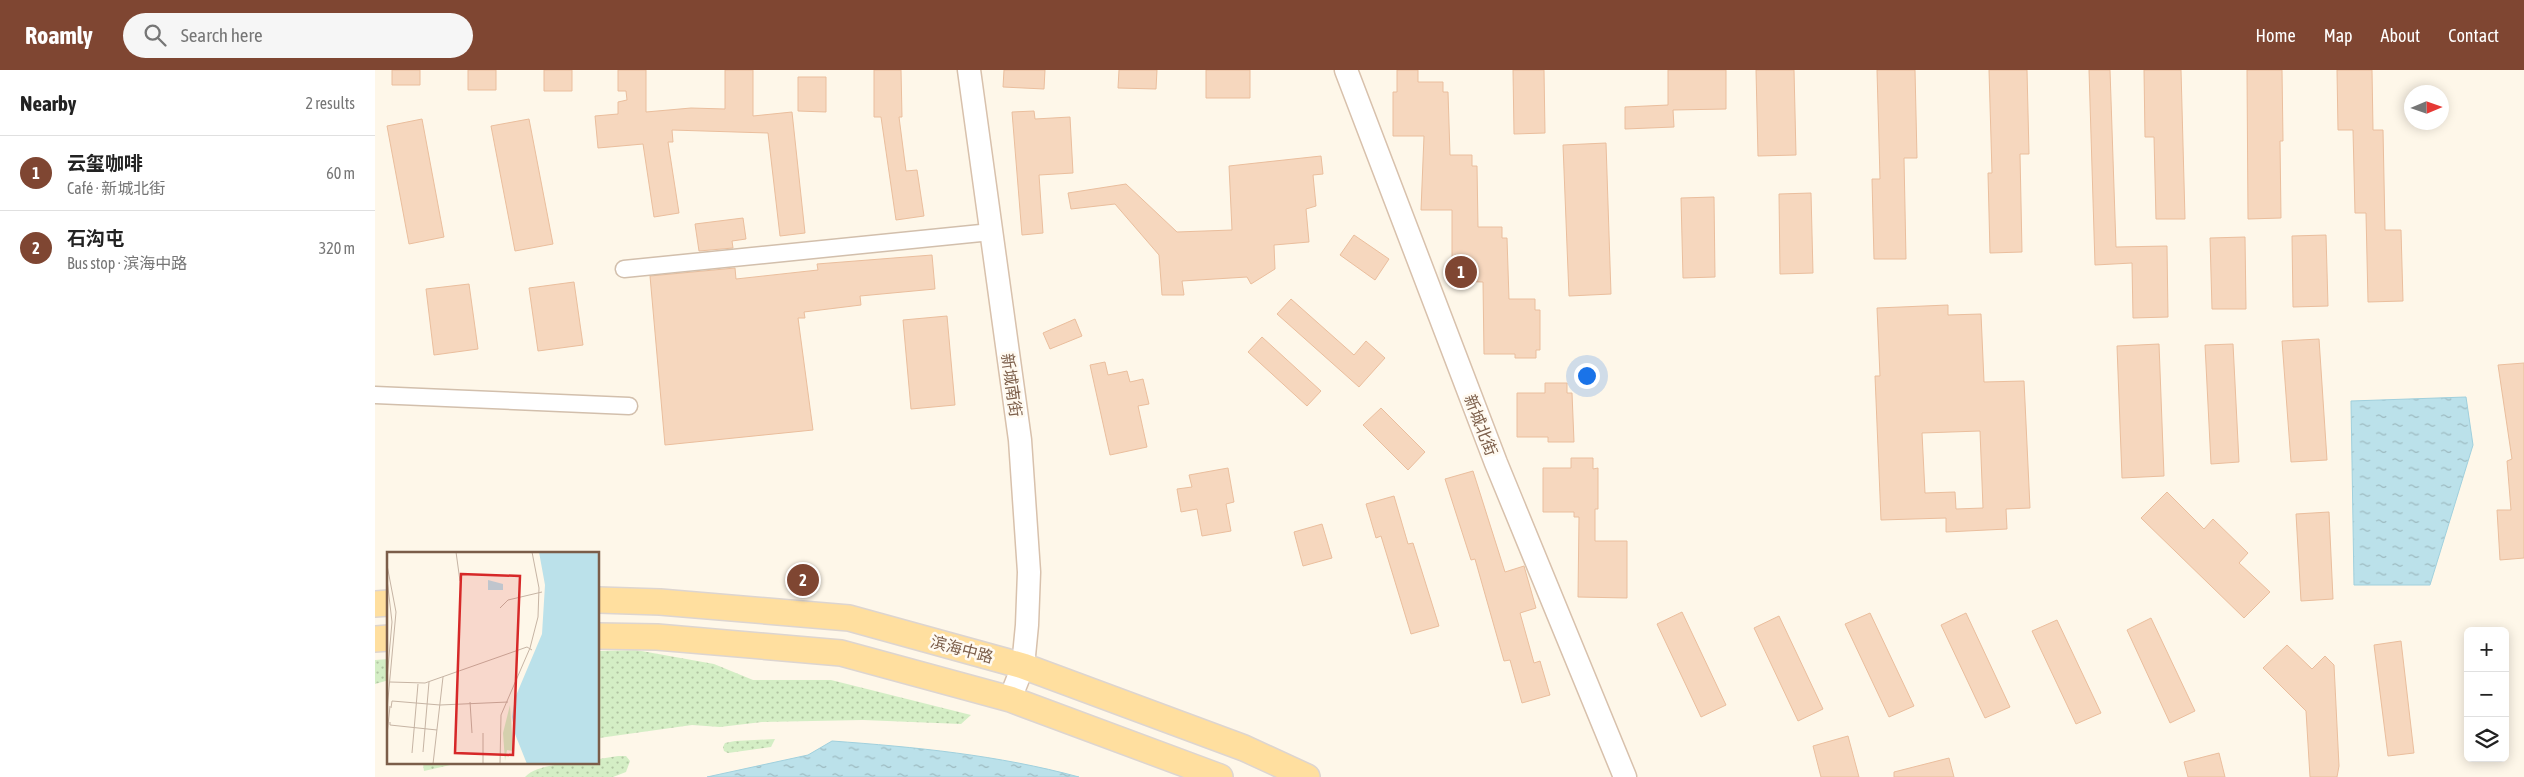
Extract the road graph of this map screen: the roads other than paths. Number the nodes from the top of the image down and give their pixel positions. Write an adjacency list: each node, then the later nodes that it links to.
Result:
1 (969, 70): 3 (street, 新城南街)
2 (1346, 70): 13 (street, 新城北街)
3 (991, 232): 4 (street); 9 (street, 新城南街)
4 (624, 269)
5 (375, 395): 6 (street)
6 (629, 406)
7 (600, 600): 9 (main road, 滨海中路)
8 (600, 636): 10 (main road)
9 (1023, 666): 10 (street, 新城南街); 12 (main road, 滨海中路)
10 (1010, 699): 11 (main road)
11 (1220, 777)
12 (1307, 777)
13 (1625, 777)

